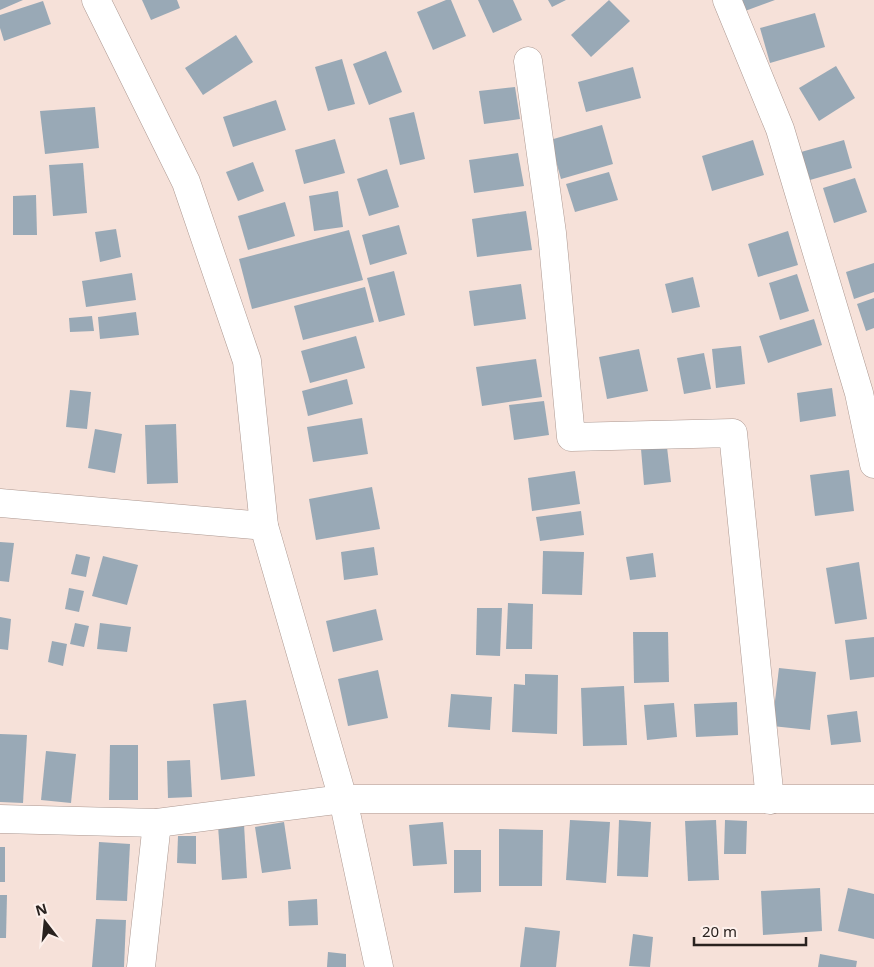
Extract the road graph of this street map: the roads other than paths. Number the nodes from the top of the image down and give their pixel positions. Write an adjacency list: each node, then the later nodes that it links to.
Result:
1 (96, 0): 6 (street)
2 (726, 0): 4 (street)
3 (528, 61): 8 (street)
4 (874, 464)
5 (0, 503): 6 (street)
6 (264, 526): 7 (street)
7 (343, 799): 8 (street); 11 (street); 13 (street)
8 (770, 800): 9 (street)
9 (874, 800)
10 (0, 819): 11 (street)
11 (157, 823): 12 (street)
12 (141, 967)
13 (379, 967)

